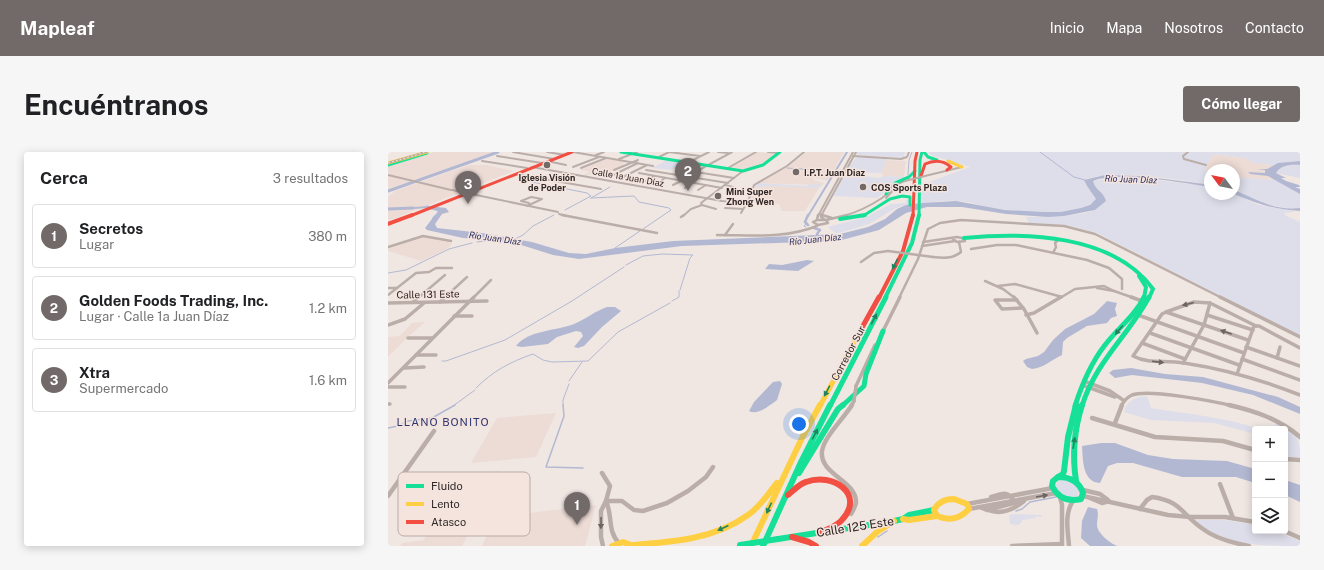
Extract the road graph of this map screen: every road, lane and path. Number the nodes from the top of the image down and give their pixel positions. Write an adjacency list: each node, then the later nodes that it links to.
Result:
1 (426, 152): 37 (main road); 37 (main road)
2 (513, 152): 23 (street)
3 (547, 152): 4 (street)
4 (553, 152): 24 (street)
5 (572, 152): 24 (main road); 27 (street)
6 (604, 152): 27 (street)
7 (621, 152): 20 (main road)
8 (669, 152): 29 (street); 31 (street)
9 (708, 152): 29 (street)
10 (718, 152): 22 (street)
11 (732, 152): 22 (street)
12 (756, 152): 49 (street)
13 (768, 152): 21 (street)
14 (804, 152): 90 (street)
15 (856, 152): 25 (street)
16 (908, 152): 25 (street)
17 (918, 152): 54 (main road, Corredor Sur)
18 (923, 152): 46 (main road); 68 (main road, Corredor Sur)
19 (1188, 152): 41 (street)
20 (635, 153): 31 (main road); 34 (street)
21 (779, 153): 53 (main road)
22 (729, 154): 44 (street)
23 (530, 155): 32 (street); 33 (street)
24 (564, 155): 33 (main road)
25 (852, 155): 82 (street); 85 (street)
26 (497, 156): 32 (street)
27 (595, 156): 28 (street)
28 (600, 156): 30 (street); 45 (street)
29 (700, 156): 40 (street)
30 (608, 158): 34 (street); 48 (street)
31 (657, 158): 40 (main road)
32 (518, 159): 38 (street)
33 (553, 159): 38 (main road)
34 (619, 160): 39 (street)
35 (482, 161): 47 (street, Calle 1a Juan Díaz)
36 (639, 161): 39 (street); 43 (street); 55 (street)
37 (389, 162)
38 (544, 162): 42 (street); 47 (main road)
39 (633, 162): 55 (street)
40 (688, 162): 44 (main road)
41 (1204, 164)
42 (566, 165)
43 (649, 165): 51 (street); 61 (street)
44 (708, 165): 49 (main road); 56 (street)
45 (573, 167)
46 (962, 167): 52 (street)
47 (530, 168): 58 (main road); 88 (street, Calle 1a Juan Díaz)
48 (581, 168)
49 (728, 168): 53 (main road)
50 (677, 169): 56 (street)
51 (646, 170): 60 (street); 63 (street)
52 (947, 170): 68 (main road); 71 (street, bridge)
53 (743, 171): 67 (street)
54 (915, 171): 86 (main road); 89 (main road, Corredor Sur)
55 (615, 172): 59 (street); 61 (street)
56 (696, 172): 63 (street); 67 (street)
57 (388, 174): 84 (street)
58 (514, 174): 80 (street); 84 (main road); 84 (main road)
59 (613, 174)
60 (643, 174): 62 (street); 65 (street)
61 (626, 175): 64 (street)
62 (654, 176): 66 (street); 69 (street)
63 (688, 176): 70 (street); 74 (street)
64 (623, 177)
65 (636, 178)
66 (666, 178): 70 (street); 72 (street)
67 (734, 178): 74 (street)
68 (919, 179): 89 (main road, Corredor Sur)
69 (646, 181)
70 (680, 181): 73 (street); 75 (street)
71 (904, 181): 86 (street); 100 (street)
72 (658, 183)
73 (693, 183): 76 (street); 78 (street)
74 (728, 183): 77 (street)
75 (673, 185)
76 (706, 185): 79 (street); 81 (street)
77 (725, 185): 79 (street); 83 (street)
78 (685, 188)
79 (722, 188): 88 (street)
80 (601, 190)
81 (698, 190)
82 (831, 190): 85 (street); 87 (street)
83 (728, 192)
84 (466, 193): 93 (street); 103 (main road)
85 (832, 194): 87 (street); 98 (street)
86 (886, 194): 100 (street)
87 (827, 197): 101 (street)
88 (708, 198): 90 (street, Calle 1a Juan Díaz); 92 (street)
89 (915, 201): 100 (main road); 193 (main road, Corredor Sur, one-way to 193); 202 (main road, Corredor Sur, one-way to 89)
90 (747, 203): 96 (street)
91 (530, 204): 93 (street)
92 (702, 205): 94 (street); 99 (street)
93 (526, 206): 106 (street)
94 (716, 208)
95 (725, 208): 96 (street)
96 (743, 209): 97 (street)
97 (741, 213)
98 (821, 214): 100 (street); 102 (street)
99 (681, 218)
100 (839, 218): 102 (street)
101 (817, 220): 102 (street); 105 (street)
102 (826, 220): 105 (street)
103 (389, 223)
104 (733, 224): 108 (street)
105 (816, 225): 108 (street)
106 (658, 233)
107 (718, 234): 108 (street)
108 (725, 234)
109 (954, 240): 110 (street); 110 (street); 113 (street)
110 (963, 240): 112 (main road); 117 (street, bridge)
111 (451, 241): 114 (street)
112 (1059, 243): 116 (street); 133 (main road)
113 (923, 244): 152 (street); 156 (street)
114 (388, 247)
115 (971, 249): 116 (street)
116 (1053, 253): 126 (street)
117 (861, 262)
118 (452, 268): 125 (street)
119 (445, 275): 134 (street)
120 (467, 277): 136 (street)
121 (491, 280): 131 (street)
122 (985, 281): 123 (street)
123 (998, 286): 128 (street); 130 (street)
124 (388, 288): 125 (street)
125 (397, 288): 127 (street)
126 (1122, 289)
127 (388, 295)
128 (1062, 297): 133 (street); 142 (street)
129 (1010, 300): 130 (street); 139 (street); 139 (street)
130 (1017, 300): 140 (street)
131 (469, 301): 132 (street, Calle 131 Este); 136 (street, Calle 131 Este); 145 (street)
132 (487, 301)
133 (1145, 301): 143 (main road); 180 (main road, one-way to 180)
134 (413, 302): 135 (street, Calle 131 Este); 137 (street, Calle 131 Este)
135 (424, 302): 136 (street, Calle 131 Este); 148 (street)
136 (440, 302)
137 (388, 303)
138 (1210, 303): 141 (street, one-way to 141); 144 (street); 150 (street)
139 (1014, 308): 140 (street)
140 (1023, 308): 142 (street)
141 (1166, 312): 147 (street); 149 (street)
142 (1026, 315): 153 (street)
143 (1138, 315): 147 (street); 181 (main road)
144 (1208, 315): 149 (street); 151 (street)
145 (454, 316): 146 (street); 158 (street)
146 (472, 316)
147 (1157, 322): 154 (street); 155 (street)
148 (388, 324)
149 (1204, 325): 155 (street); 159 (street, one-way to 149)
150 (1256, 326): 151 (street); 164 (street)
151 (1252, 330): 159 (street)
152 (883, 331): 202 (main road); 217 (street, bridge)
153 (1037, 333)
154 (1150, 333): 160 (street); 163 (street)
155 (1197, 336): 163 (street); 165 (street)
156 (1300, 337)
157 (408, 338): 158 (street)
158 (432, 338): 166 (street)
159 (1248, 340): 161 (street)
160 (1142, 343): 170 (street); 170 (street, one-way to 170)
161 (1246, 347): 165 (street); 168 (street)
162 (1280, 347): 168 (street)
163 (1191, 348): 170 (street); 171 (street)
164 (1300, 348)
165 (1244, 352): 169 (street)
166 (416, 355): 167 (street); 174 (street)
167 (436, 355)
168 (1277, 358): 172 (street)
169 (1242, 359): 171 (street); 178 (street)
170 (1184, 361): 175 (street)
171 (1240, 365): 175 (street)
172 (1300, 366)
173 (424, 367): 174 (street)
174 (404, 368): 176 (street)
175 (1237, 374): 184 (street)
176 (394, 377): 177 (street); 179 (street)
177 (388, 380)
178 (1300, 380)
179 (388, 383)
180 (1083, 383): 181 (street); 197 (main road)
181 (1090, 385): 185 (street); 198 (main road, one-way to 181)
182 (388, 387): 183 (street)
183 (405, 387)
184 (1300, 395)
185 (1123, 400): 187 (street); 189 (street)
186 (1092, 418): 187 (street)
187 (1115, 424): 190 (street)
188 (434, 431): 195 (street)
189 (1300, 437)
190 (1252, 449)
191 (1288, 459): 192 (street)
192 (1300, 460)
193 (790, 463): 225 (main road, one-way to 225); 230 (main road, Corredor Sur, one-way to 230)
194 (713, 467): 208 (street)
195 (405, 472)
196 (602, 473): 208 (street)
197 (1058, 477): 198 (main road); 201 (main road)
198 (1076, 481): 203 (main road)
199 (398, 482): 206 (street)
200 (1220, 484): 216 (street)
201 (1053, 488): 204 (street); 205 (main road)
202 (788, 489): 207 (main road, Corredor Sur)
203 (1084, 494): 209 (main road); 213 (street)
204 (1010, 495): 210 (street); 211 (street)
205 (1058, 495): 209 (main road); 210 (street, one-way to 205); 226 (street)
206 (388, 496)
207 (784, 499): 217 (main road); 231 (main road, Corredor Sur)
208 (606, 501): 224 (street); 227 (street, one-way to 227)
209 (1074, 501): 235 (street)
210 (1015, 504): 212 (street); 212 (street)
211 (968, 507): 212 (street); 214 (main road); 214 (main road)
212 (980, 507)
213 (1140, 509): 215 (street); 215 (street)
214 (935, 513): 218 (main road, Calle 125 Este)
215 (1190, 517): 216 (street); 236 (street)
216 (1233, 518): 219 (street)
217 (844, 520): 220 (main road)
218 (894, 521): 220 (main road, Calle 125 Este); 233 (main road)
219 (1252, 521)
220 (822, 532): 222 (main road, Calle 125 Este)
221 (1288, 533): 223 (street)
222 (792, 537): 229 (main road, Calle 125 Este, bridge); 232 (main road)
223 (1300, 538)
224 (619, 543): 225 (main road); 228 (main road)
225 (634, 545)
226 (1062, 545): 234 (street)
227 (603, 546)
228 (612, 546)
229 (738, 546)
230 (751, 546)
231 (763, 546)
232 (816, 546)
233 (862, 546)
234 (1012, 546)
235 (1068, 546)
236 (1248, 546)

